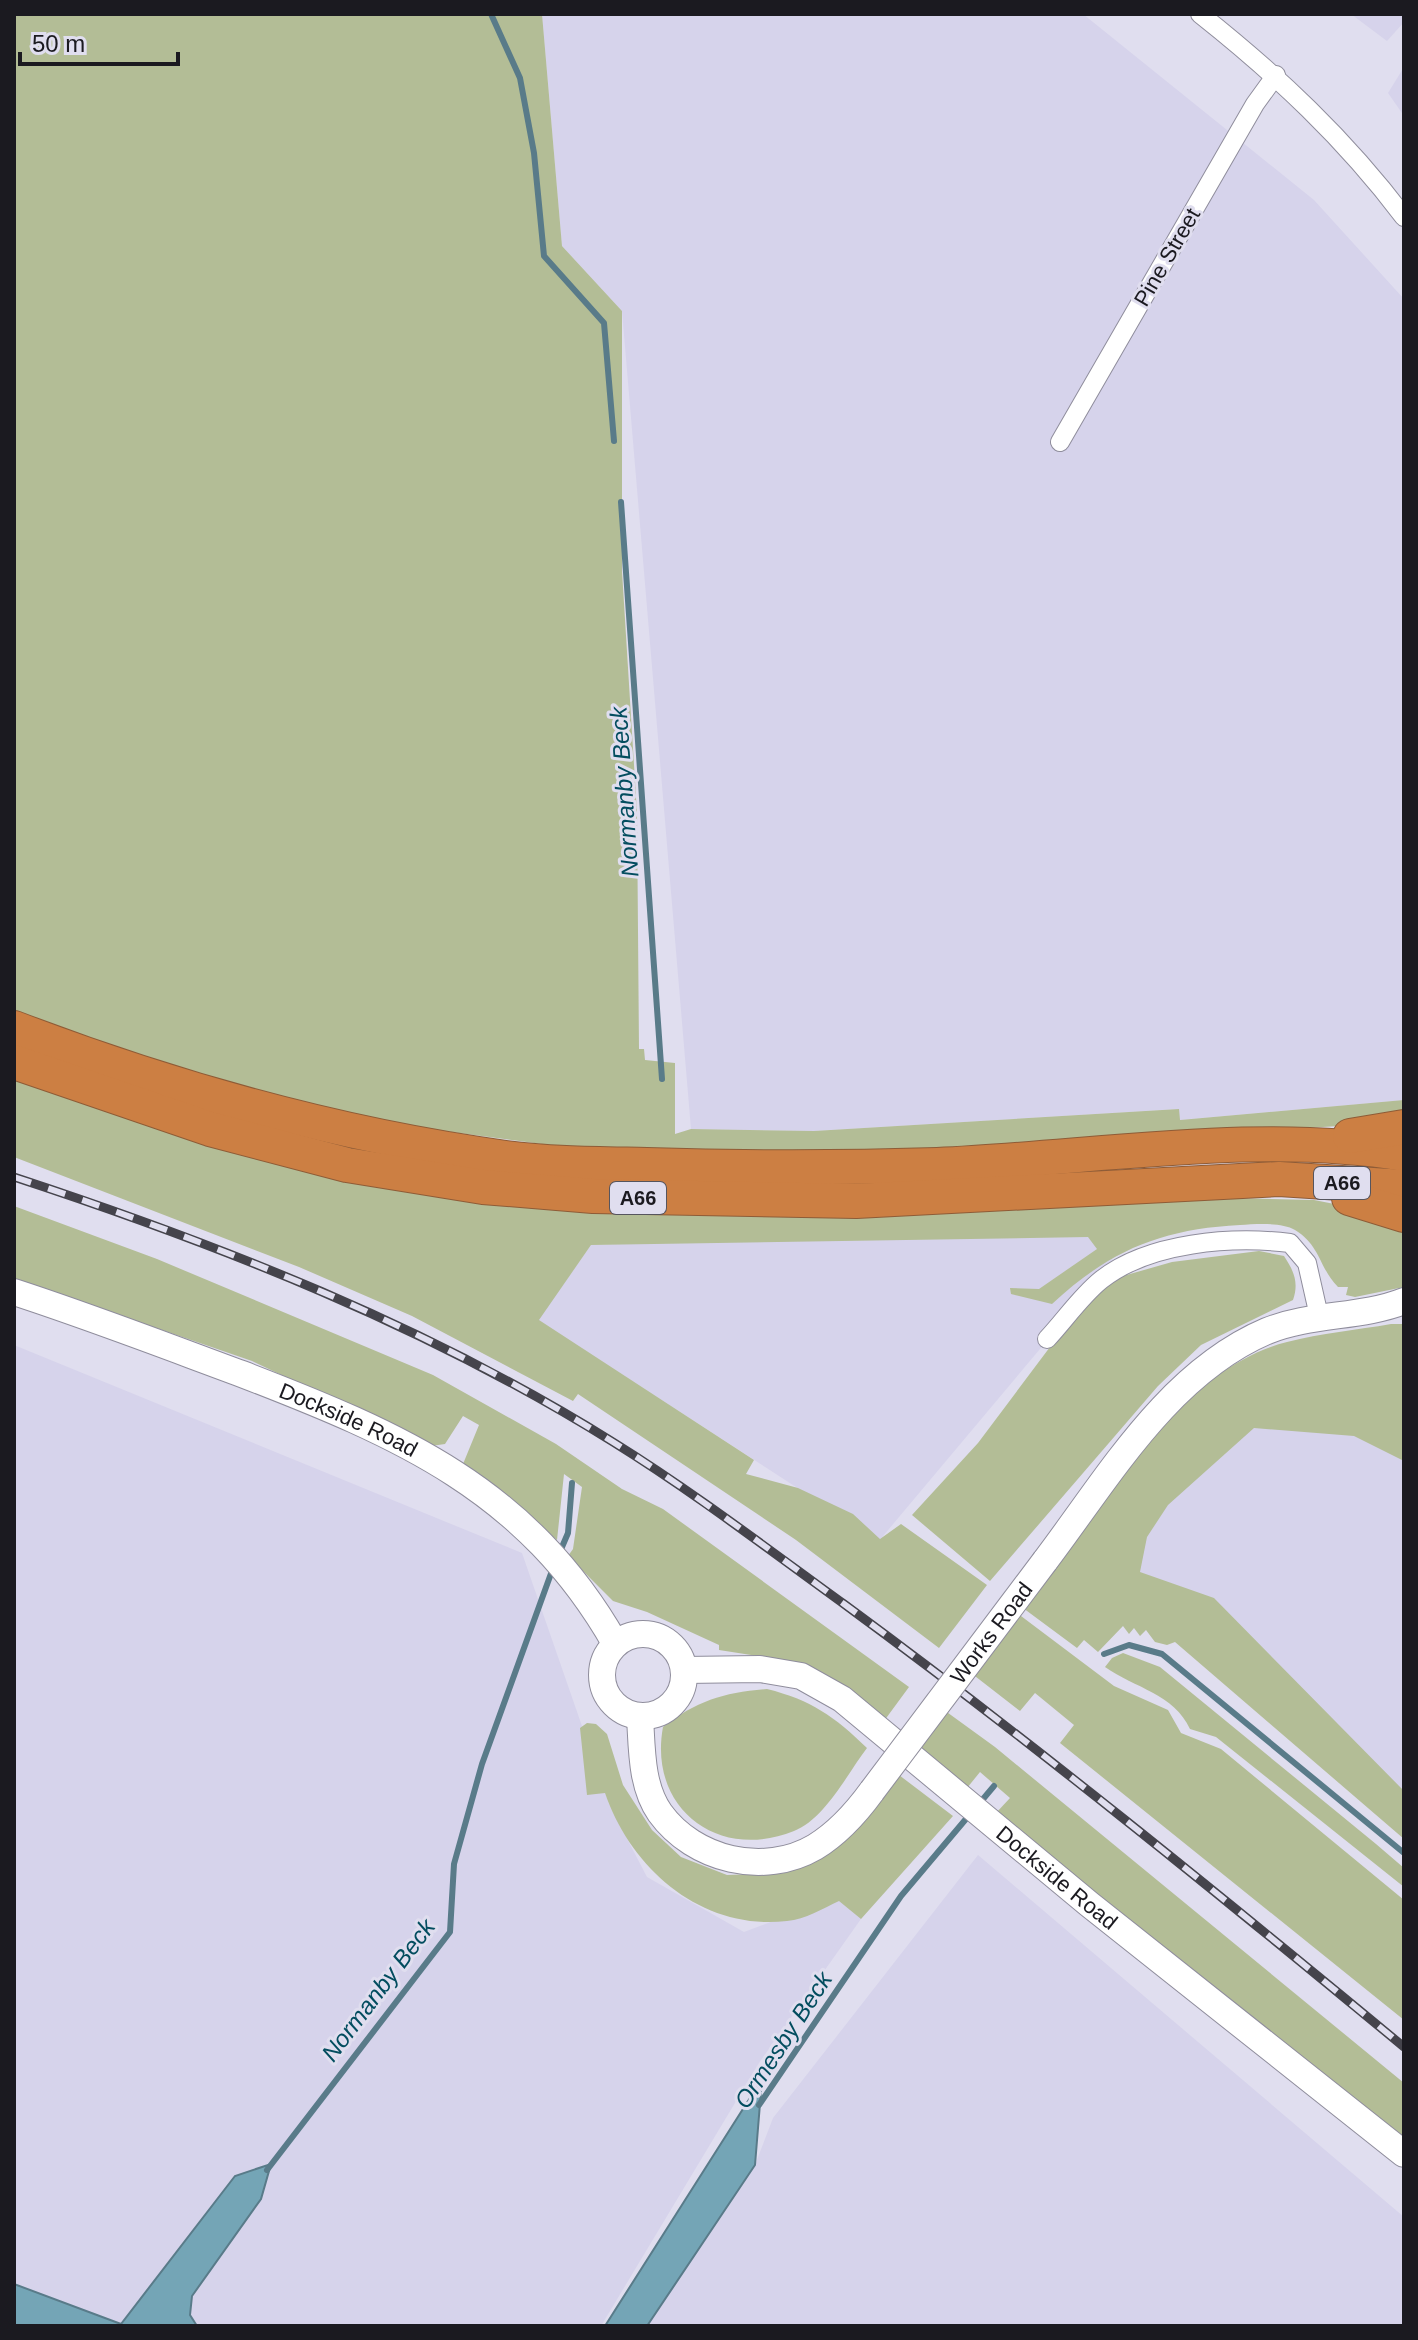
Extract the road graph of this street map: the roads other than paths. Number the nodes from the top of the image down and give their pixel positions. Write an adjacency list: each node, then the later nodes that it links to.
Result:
1 (1200, 14): 2 (street)
2 (1276, 75): 3 (street); 4 (street, Pine Street)
3 (1404, 217)
4 (1060, 442)
5 (14, 1028): 8 (highway, A66)
6 (14, 1062): 10 (highway, A66)
7 (1404, 1127): 8 (highway, A66)
8 (1294, 1146): 9 (highway, A66)
9 (1404, 1154)
10 (1279, 1179): 11 (highway, A66); 12 (highway, A66)
11 (1404, 1187)
12 (1404, 1215)
13 (14, 1292): 17 (main road, Dockside Road)
14 (1403, 1303): 15 (main road, Works Road)
15 (1319, 1316): 16 (street); 19 (main road, Works Road, bridge)
16 (1047, 1339)
17 (615, 1643): 18 (main road); 19 (main road)
18 (684, 1670): 19 (main road); 20 (main road, Dockside Road)
19 (640, 1717)
20 (1404, 2154)

